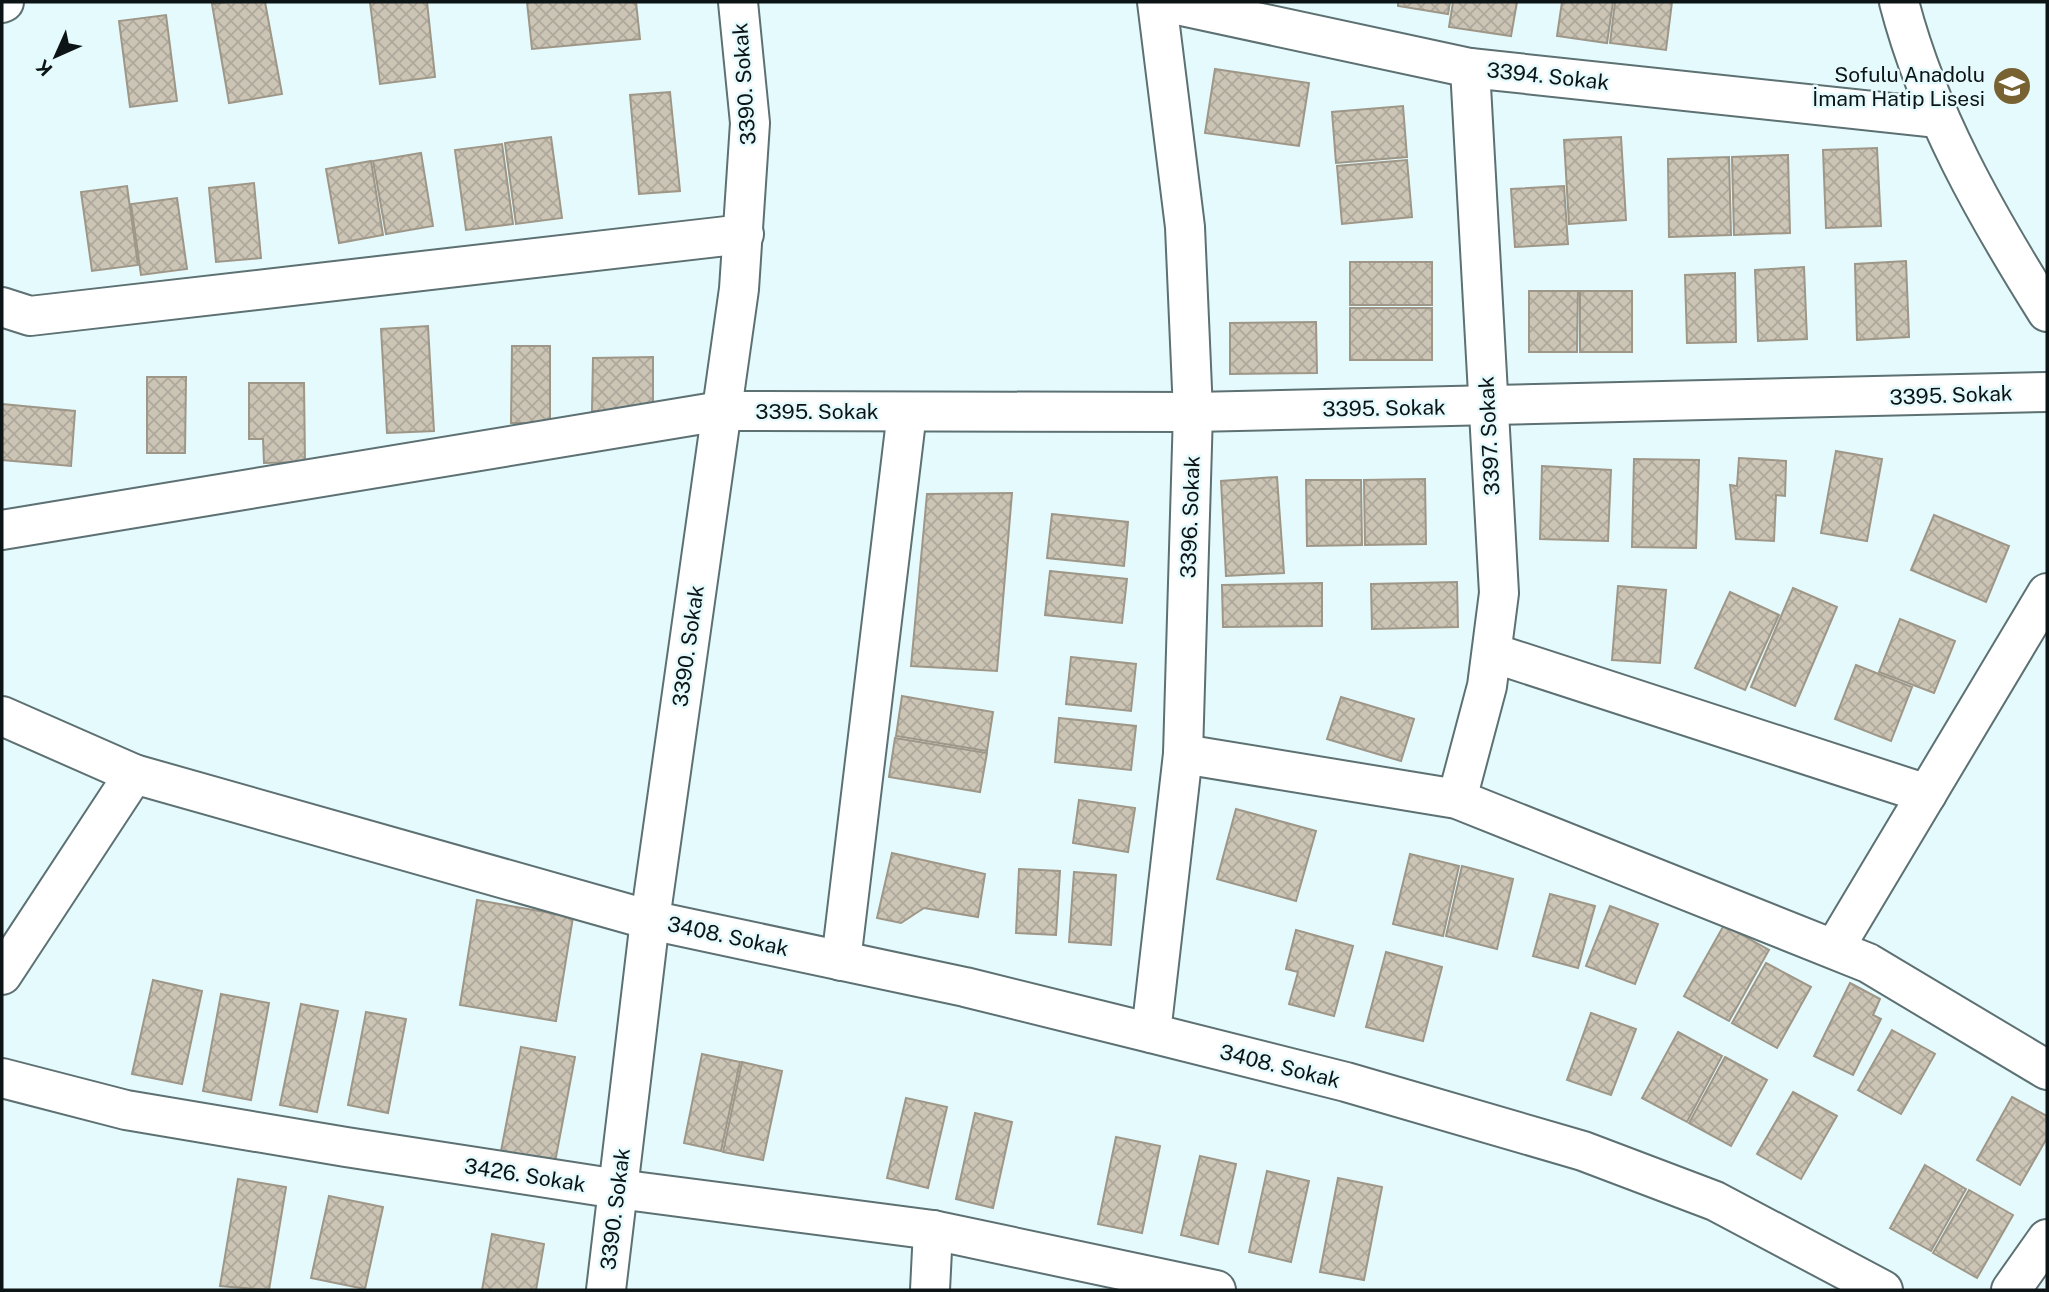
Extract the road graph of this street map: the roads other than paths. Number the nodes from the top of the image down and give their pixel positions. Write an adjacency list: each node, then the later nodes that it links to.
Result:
1 (738, 2): 7 (street, 3390. Sokak)
2 (1157, 2): 14 (street, 3396. Sokak)
3 (1163, 2): 5 (street, 3394. Sokak)
4 (1899, 2): 6 (street)
5 (1470, 68): 6 (street, 3394. Sokak); 11 (street, 3397. Sokak)
6 (1938, 118): 9 (street)
7 (744, 234): 8 (street); 12 (street, 3390. Sokak)
8 (2, 307)
9 (2047, 312)
10 (2047, 392): 11 (street, 3395. Sokak)
11 (1487, 406): 14 (street, 3395. Sokak); 17 (street, 3397. Sokak)
12 (721, 411): 13 (street, 3395. Sokak); 15 (street, 3395. Sokak); 23 (street, 3390. Sokak)
13 (907, 412): 14 (street, 3395. Sokak); 25 (street)
14 (1192, 412): 19 (street, 3396. Sokak)
15 (2, 530)
16 (2047, 593): 21 (street)
17 (1493, 653): 21 (street); 22 (street, 3397. Sokak)
18 (2, 716): 20 (street, 3408. Sokak)
19 (1183, 754): 22 (street); 27 (street, 3396. Sokak)
20 (134, 774): 23 (street, 3408. Sokak); 26 (street)
21 (1927, 794): 24 (street)
22 (1457, 799): 24 (street)
23 (650, 920): 25 (street, 3408. Sokak); 30 (street, 3390. Sokak)
24 (1833, 949): 28 (street)
25 (841, 961): 27 (street, 3408. Sokak)
26 (2, 975)
27 (1151, 1033): 36 (street, 3408. Sokak)
28 (2047, 1070)
29 (2, 1079): 30 (street, 3426. Sokak)
30 (618, 1189): 31 (street, 3426. Sokak); 33 (street, 3390. Sokak)
31 (933, 1230): 34 (street); 35 (street, 3426. Sokak)
32 (2047, 1239): 37 (street)
33 (606, 1290)
34 (930, 1290)
35 (1216, 1290)
36 (1883, 1290)
37 (2011, 1290)

